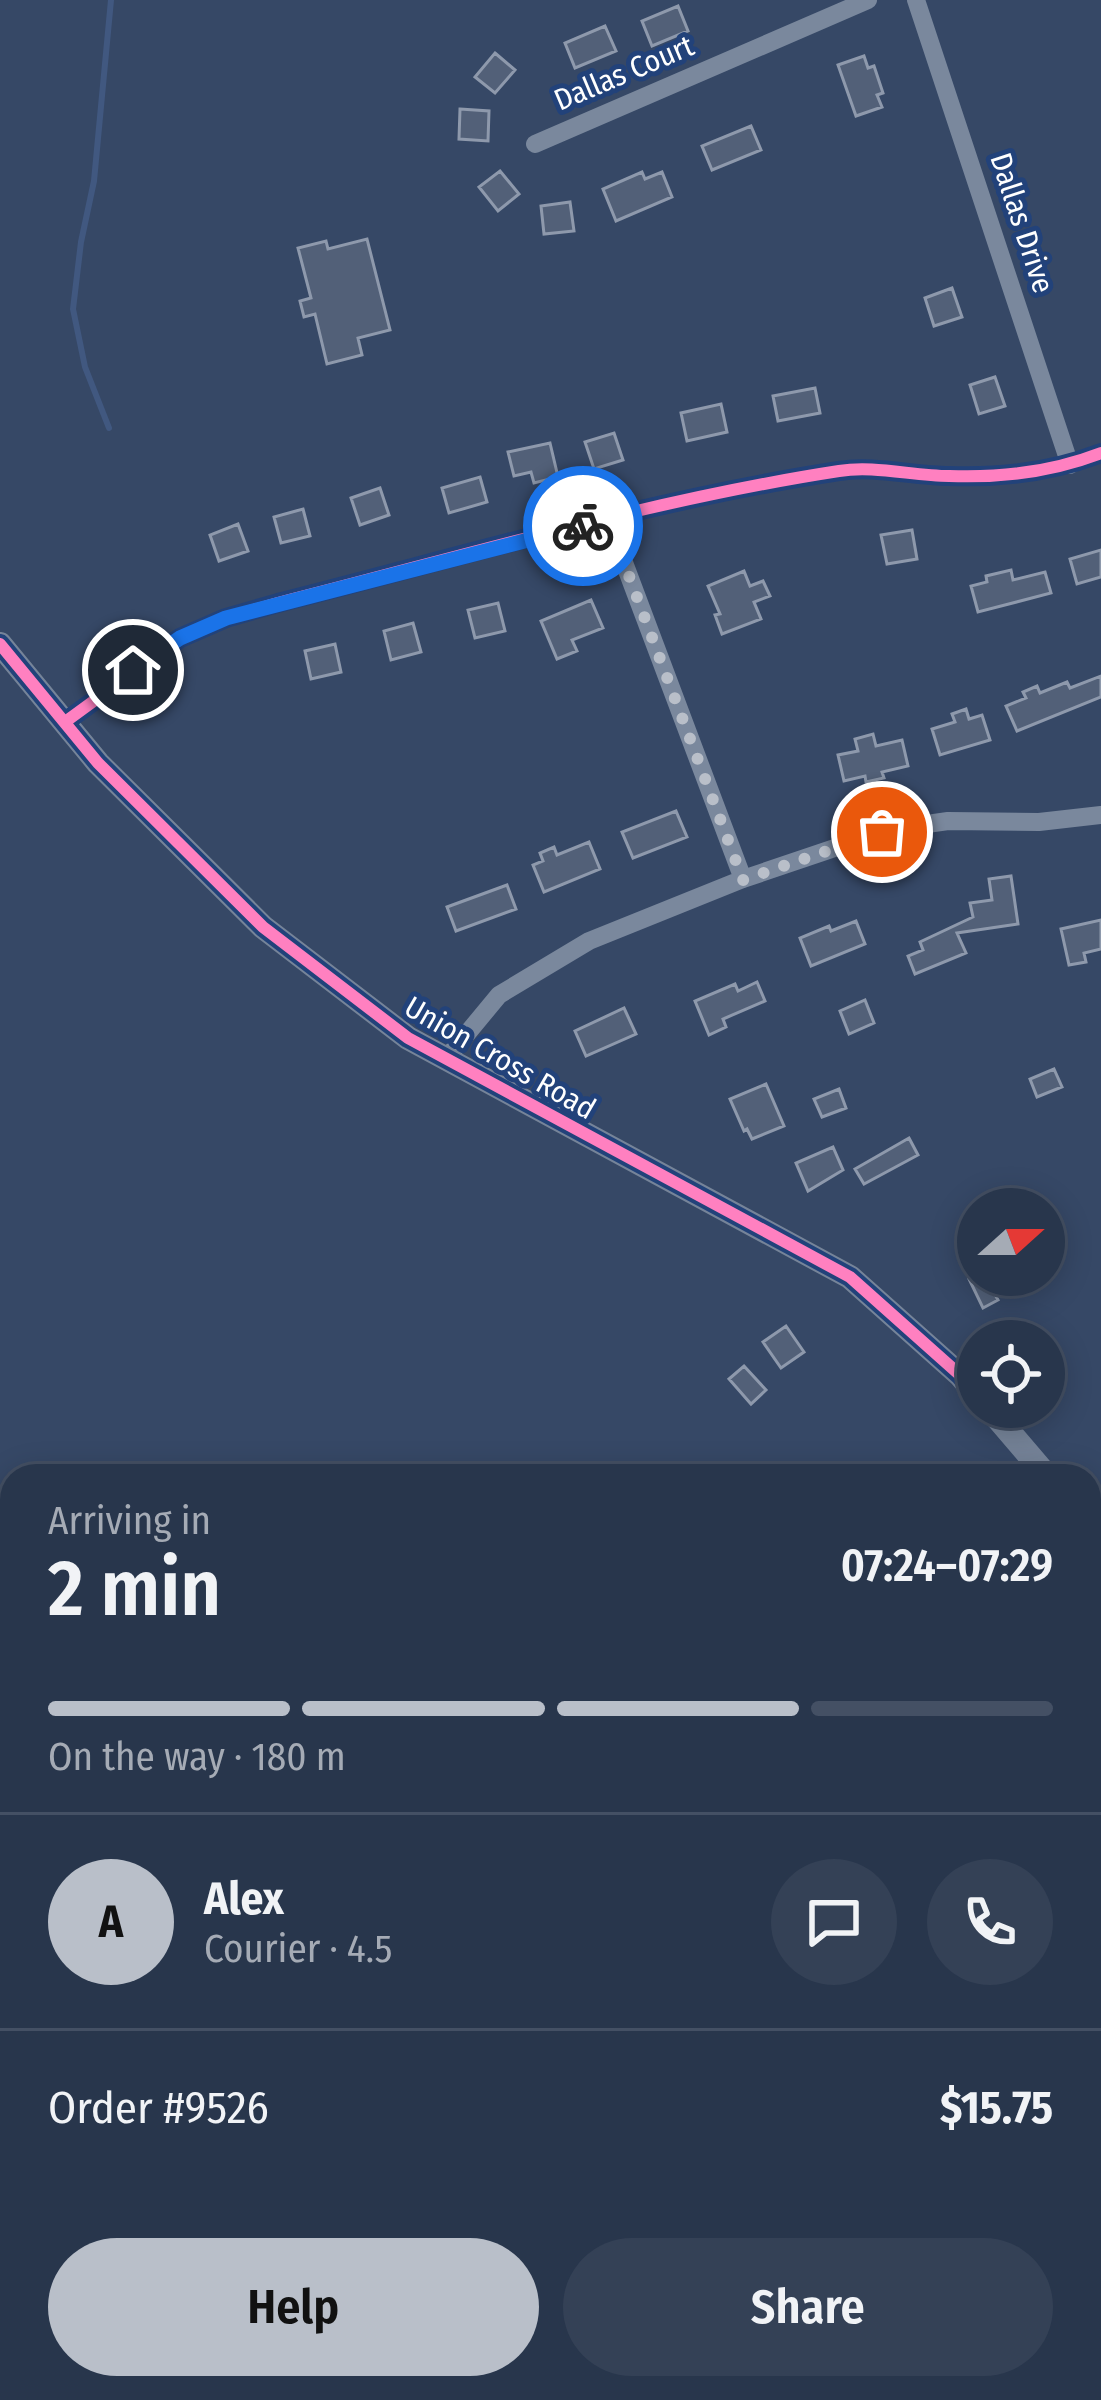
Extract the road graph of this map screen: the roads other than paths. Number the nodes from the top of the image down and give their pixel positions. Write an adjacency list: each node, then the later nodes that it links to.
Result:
1 (868, 0): 3 (street, Dallas Court)
2 (916, 0): 5 (street, Dallas Drive)
3 (535, 144)
4 (1101, 453): 5 (street)
5 (1070, 465): 6 (street)
6 (608, 520): 8 (street); 10 (street)
7 (0, 644): 8 (main road, Union Cross Road)
8 (65, 722): 11 (main road, Union Cross Road)
9 (1101, 815): 10 (street)
10 (743, 880): 11 (street)
11 (446, 1059): 12 (main road, Union Cross Road)
12 (957, 1372)
13 (1006, 1428): 14 (main road)
14 (1037, 1464)

